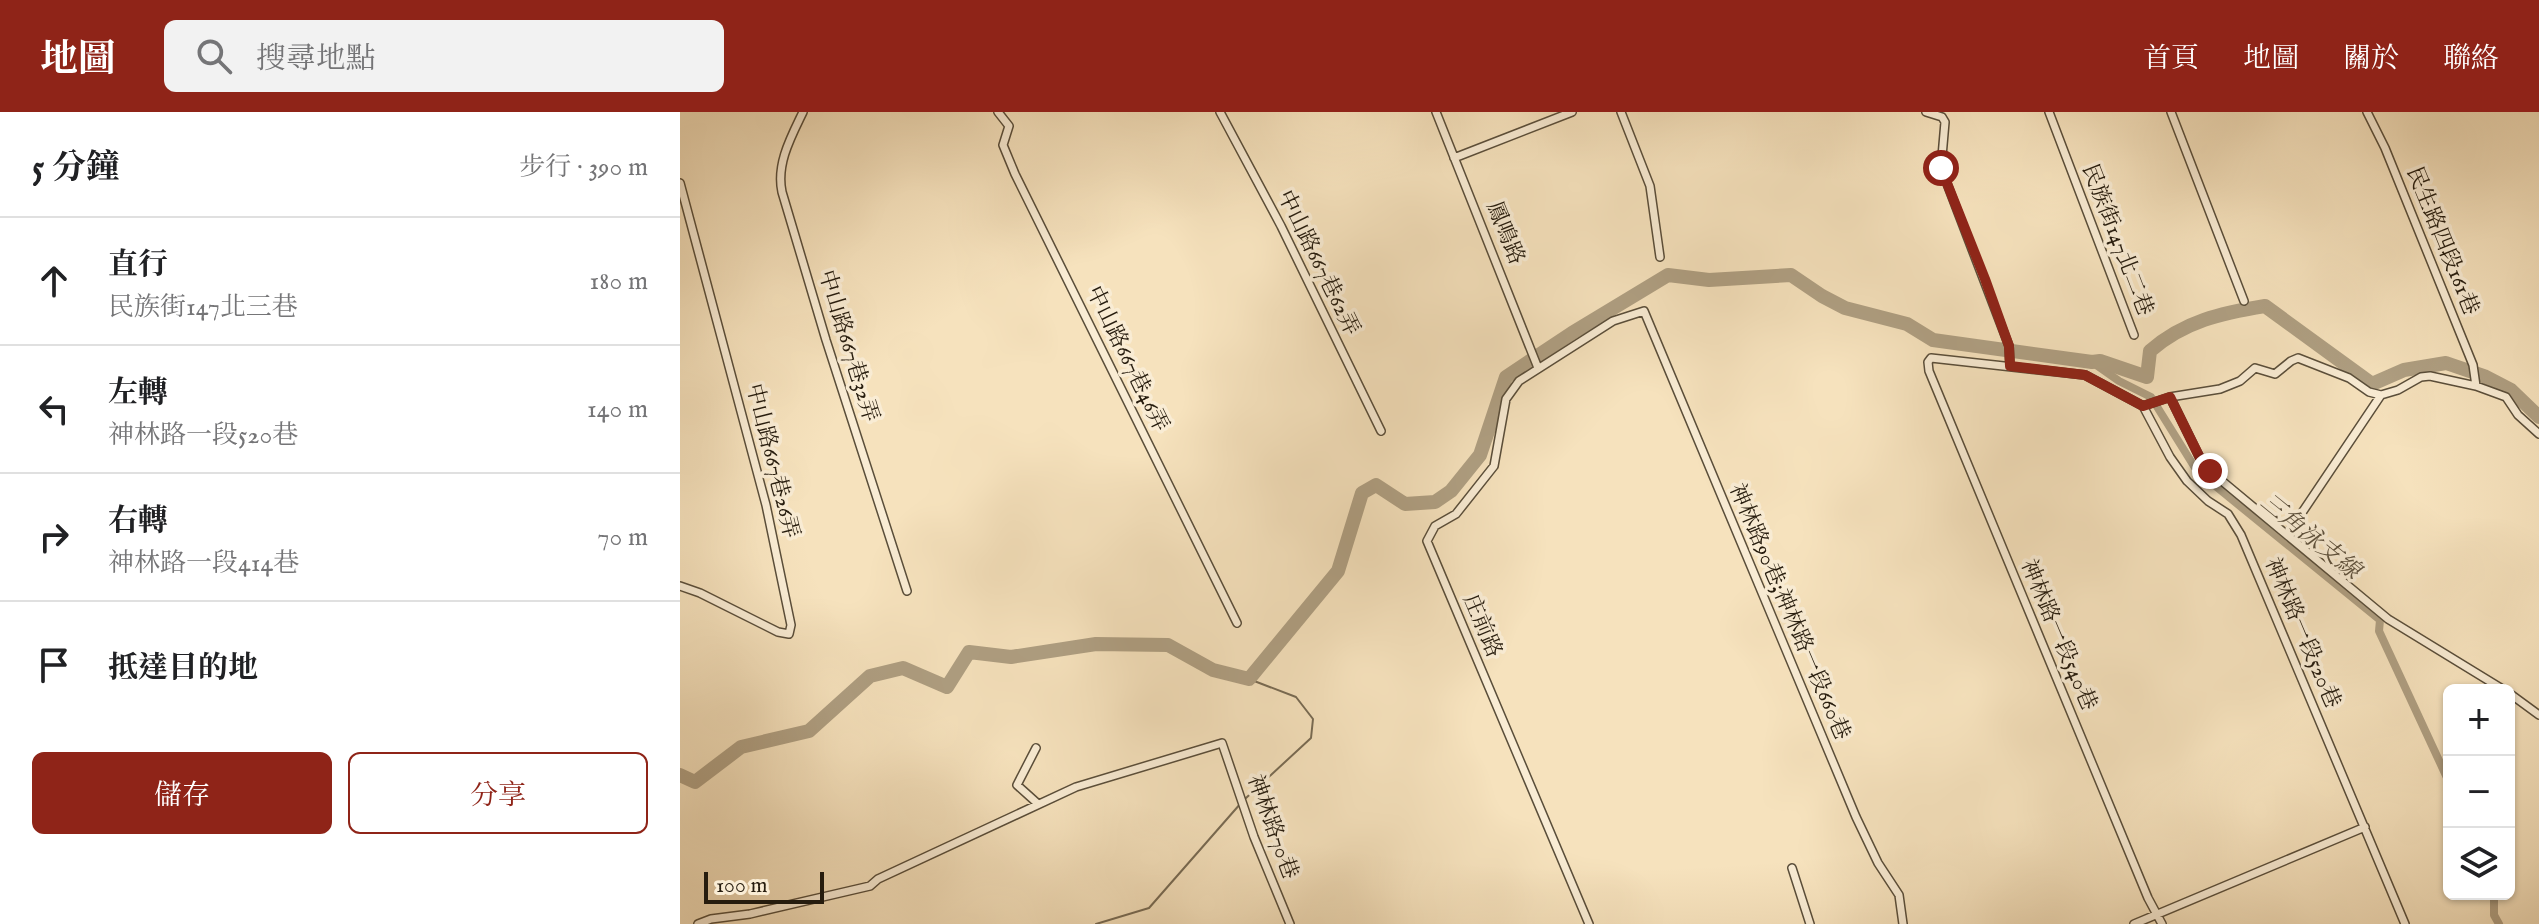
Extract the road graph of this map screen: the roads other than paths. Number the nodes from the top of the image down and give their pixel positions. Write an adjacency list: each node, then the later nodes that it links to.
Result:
1 (803, 112): 26 (street, 中山路667巷32弄)
2 (998, 112): 27 (street, 中山路667巷46弄)
3 (1220, 112): 22 (street, 中山路667巷62弄)
4 (1436, 112): 11 (street, 鳳鳴路)
5 (1572, 112): 11 (street)
6 (1621, 112): 13 (street)
7 (1926, 112): 16 (street)
8 (2049, 112): 15 (street, 民族街147北二巷)
9 (2171, 112): 14 (street)
10 (2367, 112): 18 (street, 民生路四段161巷)
11 (1454, 158): 17 (street, 鳳鳴路)
12 (680, 183): 25 (street, 中山路667巷26弄)
13 (1660, 257)
14 (2244, 301)
15 (2134, 335)
16 (2010, 366): 21 (street); 35 (street, 神林路一段540巷)
17 (1538, 368): 38 (street, 庄前路); 40 (street, 神林路90巷;神林路一段660巷)
18 (2476, 386): 19 (street); 23 (street)
19 (2381, 395): 20 (street); 24 (street)
20 (2170, 397): 21 (street); 24 (street)
21 (2143, 406): 33 (street, 神林路一段520巷)
22 (1381, 431)
23 (2539, 434)
24 (2287, 535): 28 (street)
25 (680, 586)
26 (907, 591)
27 (1237, 623)
28 (2494, 684)
29 (2515, 698): 30 (street)
30 (2539, 715)
31 (1036, 748): 32 (street)
32 (1037, 803): 36 (street); 37 (street, 神林路70巷)
33 (2365, 827): 35 (street); 43 (street, 神林路一段520巷)
34 (1792, 868): 39 (street)
35 (2158, 914): 41 (street); 42 (street, 神林路一段540巷)
36 (698, 924)
37 (1290, 924)
38 (1589, 924)
39 (1810, 924)
40 (1903, 924)
41 (2134, 924)
42 (2162, 924)
43 (2405, 924)

